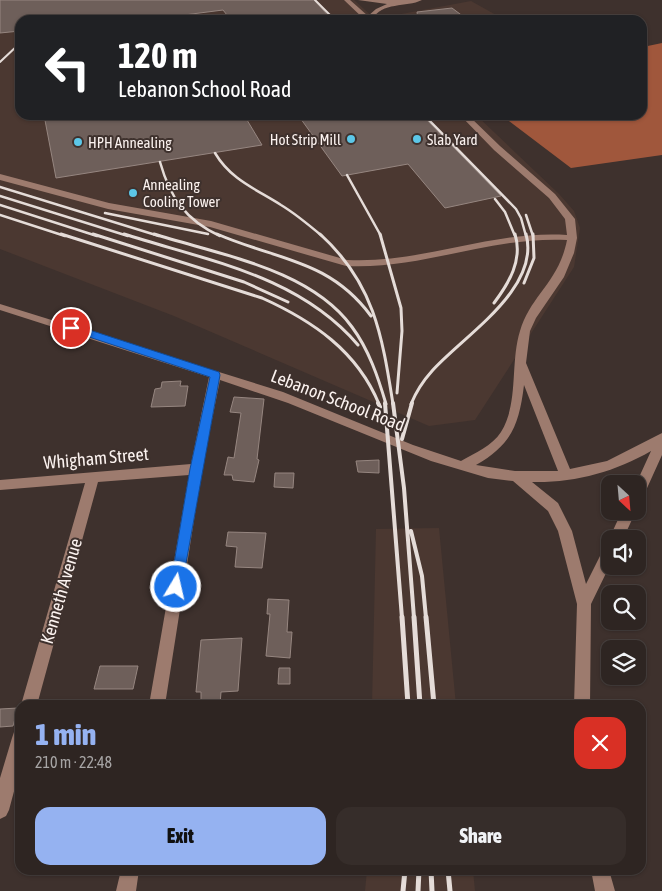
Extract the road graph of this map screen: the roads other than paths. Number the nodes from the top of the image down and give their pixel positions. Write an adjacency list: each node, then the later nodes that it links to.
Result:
1 (347, 0): 5 (street)
2 (360, 0): 4 (street)
3 (419, 0): 4 (street)
4 (394, 3): 6 (street)
5 (363, 15)
6 (373, 15)
7 (469, 120): 9 (street)
8 (0, 178): 9 (street)
9 (572, 238): 11 (street)
10 (0, 307): 12 (street, Lebanon School Road)
11 (520, 358): 14 (street); 16 (street)
12 (215, 375): 14 (street, Lebanon School Road); 15 (street)
13 (662, 440): 16 (street, Lebanon School Road); 17 (street)
14 (463, 466): 18 (street, Lebanon School Road)
15 (196, 469): 19 (street, Whigham Street); 24 (street)
16 (566, 474): 18 (street, Lebanon School Road)
17 (646, 475)
18 (516, 476): 22 (street)
19 (93, 477): 20 (street, Whigham Street); 23 (street, Kenneth Avenue)
20 (0, 485)
21 (601, 569): 22 (street)
22 (584, 604): 25 (street)
23 (30, 700)
24 (158, 700)
25 (582, 700)
26 (15, 756): 27 (street)
27 (0, 810)
28 (129, 875): 30 (street)
29 (601, 875): 31 (street)
30 (126, 891)
31 (605, 891)

